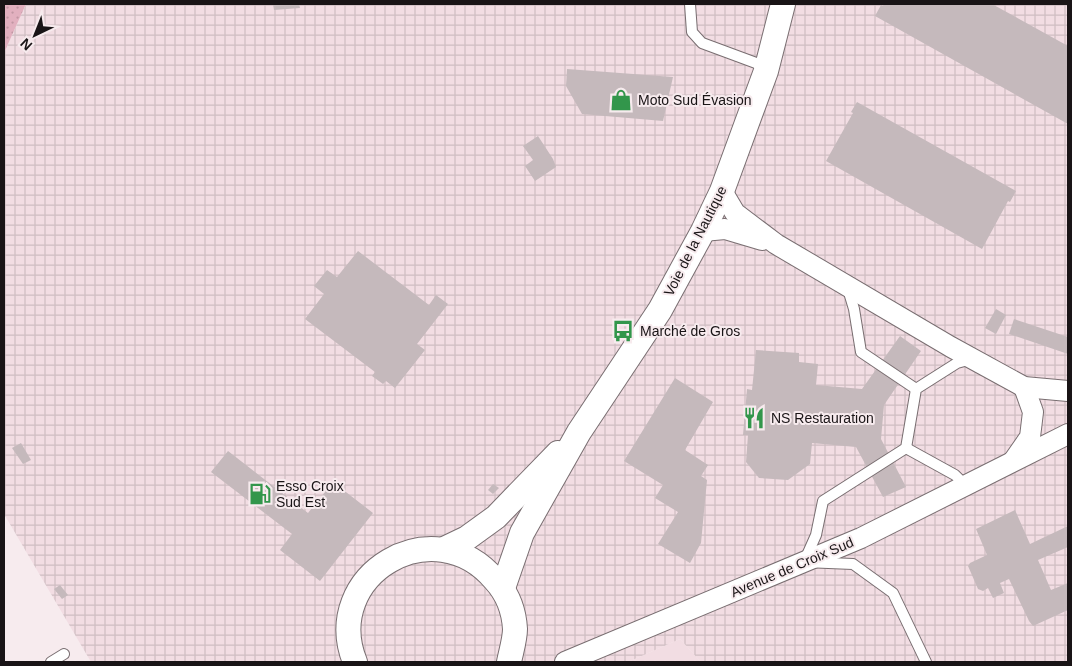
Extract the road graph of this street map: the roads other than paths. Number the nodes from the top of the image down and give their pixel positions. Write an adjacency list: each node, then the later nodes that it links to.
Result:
1 (690, 4): 3 (lane)
2 (783, 4): 3 (street, Voie de la Nautique)
3 (766, 71): 4 (street, Voie de la Nautique)
4 (722, 192): 5 (street, Voie de la Nautique); 6 (street)
5 (703, 231): 6 (street); 12 (street, Voie de la Nautique)
6 (776, 244): 7 (street)
7 (847, 286): 8 (street); 10 (lane)
8 (973, 359): 9 (street); 10 (lane)
9 (1024, 387): 11 (street); 15 (street, Avenue de Croix Sud)
10 (916, 389): 14 (lane)
11 (1068, 391)
12 (579, 432): 17 (street, Voie de la Nautique); 19 (street, Voie de la Nautique)
13 (1068, 434): 15 (street, Avenue de Croix Sud)
14 (906, 448): 16 (lane); 18 (lane)
15 (1013, 461): 16 (street, Avenue de Croix Sud)
16 (965, 485): 18 (street, Avenue de Croix Sud)
17 (444, 549): 19 (street); 22 (street)
18 (804, 562): 24 (street, Avenue de Croix Sud); 25 (lane)
19 (502, 588): 23 (street)
20 (64, 654): 21 (lane)
21 (51, 662)
22 (355, 662)
23 (509, 662)
24 (565, 662)
25 (926, 662)

